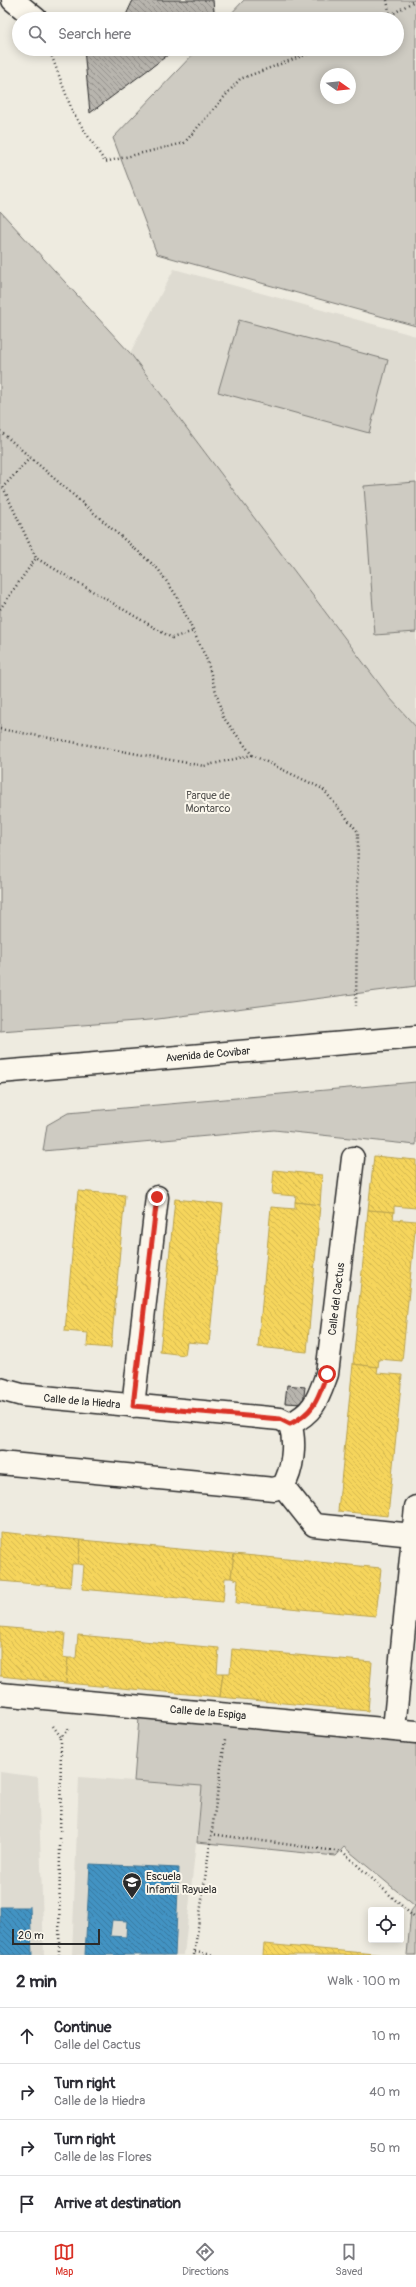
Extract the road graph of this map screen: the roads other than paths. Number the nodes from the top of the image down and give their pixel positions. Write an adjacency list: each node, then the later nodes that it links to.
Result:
1 (13, 0): 3 (street)
2 (38, 0): 4 (street)
3 (28, 12)
4 (37, 12)
5 (416, 1036): 6 (street, Avenida de Covibar)
6 (0, 1072)
7 (353, 1158): 11 (street, Calle del Cactus)
8 (157, 1197): 10 (street)
9 (0, 1389): 10 (street, Calle de la Hiedra)
10 (133, 1406): 11 (street, Calle de la Hiedra)
11 (290, 1424): 13 (street)
12 (0, 1463): 13 (street)
13 (283, 1486): 15 (street)
14 (416, 1508): 15 (street)
15 (413, 1535): 17 (street)
16 (0, 1694): 17 (street, Calle de la Espiga)
17 (394, 1729): 18 (street, Calle de la Espiga)
18 (416, 1732)

